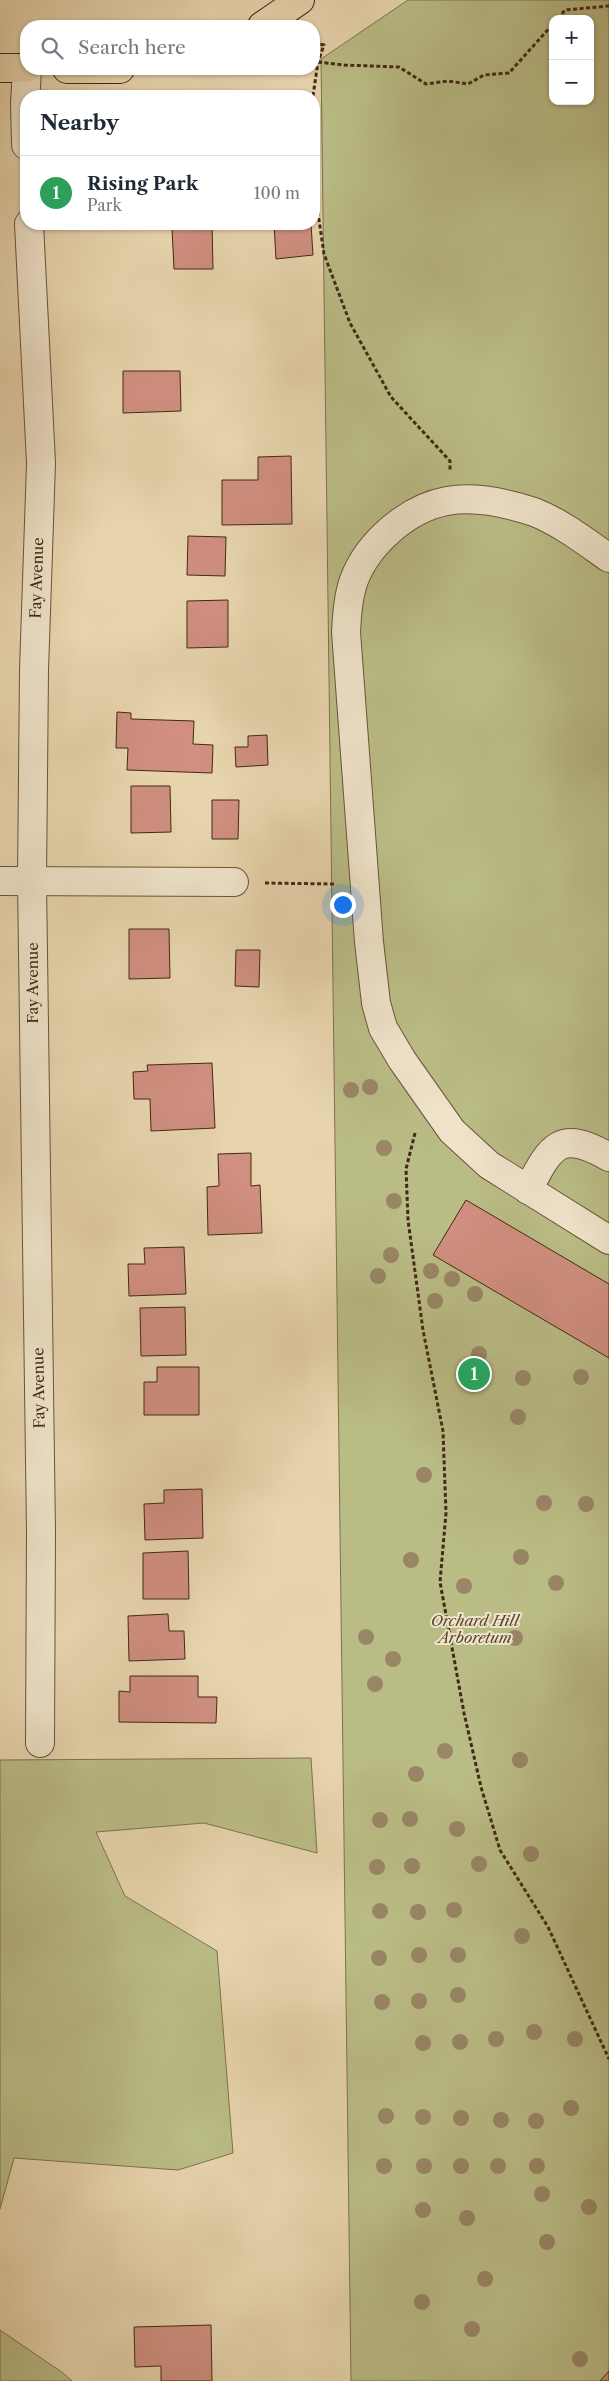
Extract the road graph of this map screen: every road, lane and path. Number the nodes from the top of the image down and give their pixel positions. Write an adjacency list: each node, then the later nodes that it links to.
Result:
1 (300, 0): 4 (main road)
2 (609, 6): 3 (path)
3 (561, 15)
4 (271, 20)
5 (549, 29): 8 (path)
6 (320, 44): 7 (path)
7 (320, 56)
8 (320, 62)
9 (0, 68): 10 (main road)
10 (20, 68)
11 (27, 75): 13 (street)
12 (316, 75): 14 (path)
13 (26, 90)
14 (314, 90)
15 (320, 227): 17 (path)
16 (29, 230): 20 (street, Fay Avenue)
17 (447, 501): 18 (street); 22 (street)
18 (609, 558)
19 (0, 881): 20 (street)
20 (32, 881): 21 (street); 27 (street, Fay Avenue)
21 (234, 882): 22 (path)
22 (365, 885): 23 (street)
23 (426, 1092): 25 (street); 28 (path)
24 (609, 1157): 25 (street)
25 (528, 1190): 26 (street)
26 (609, 1240)
27 (40, 1742)
28 (609, 2059)

